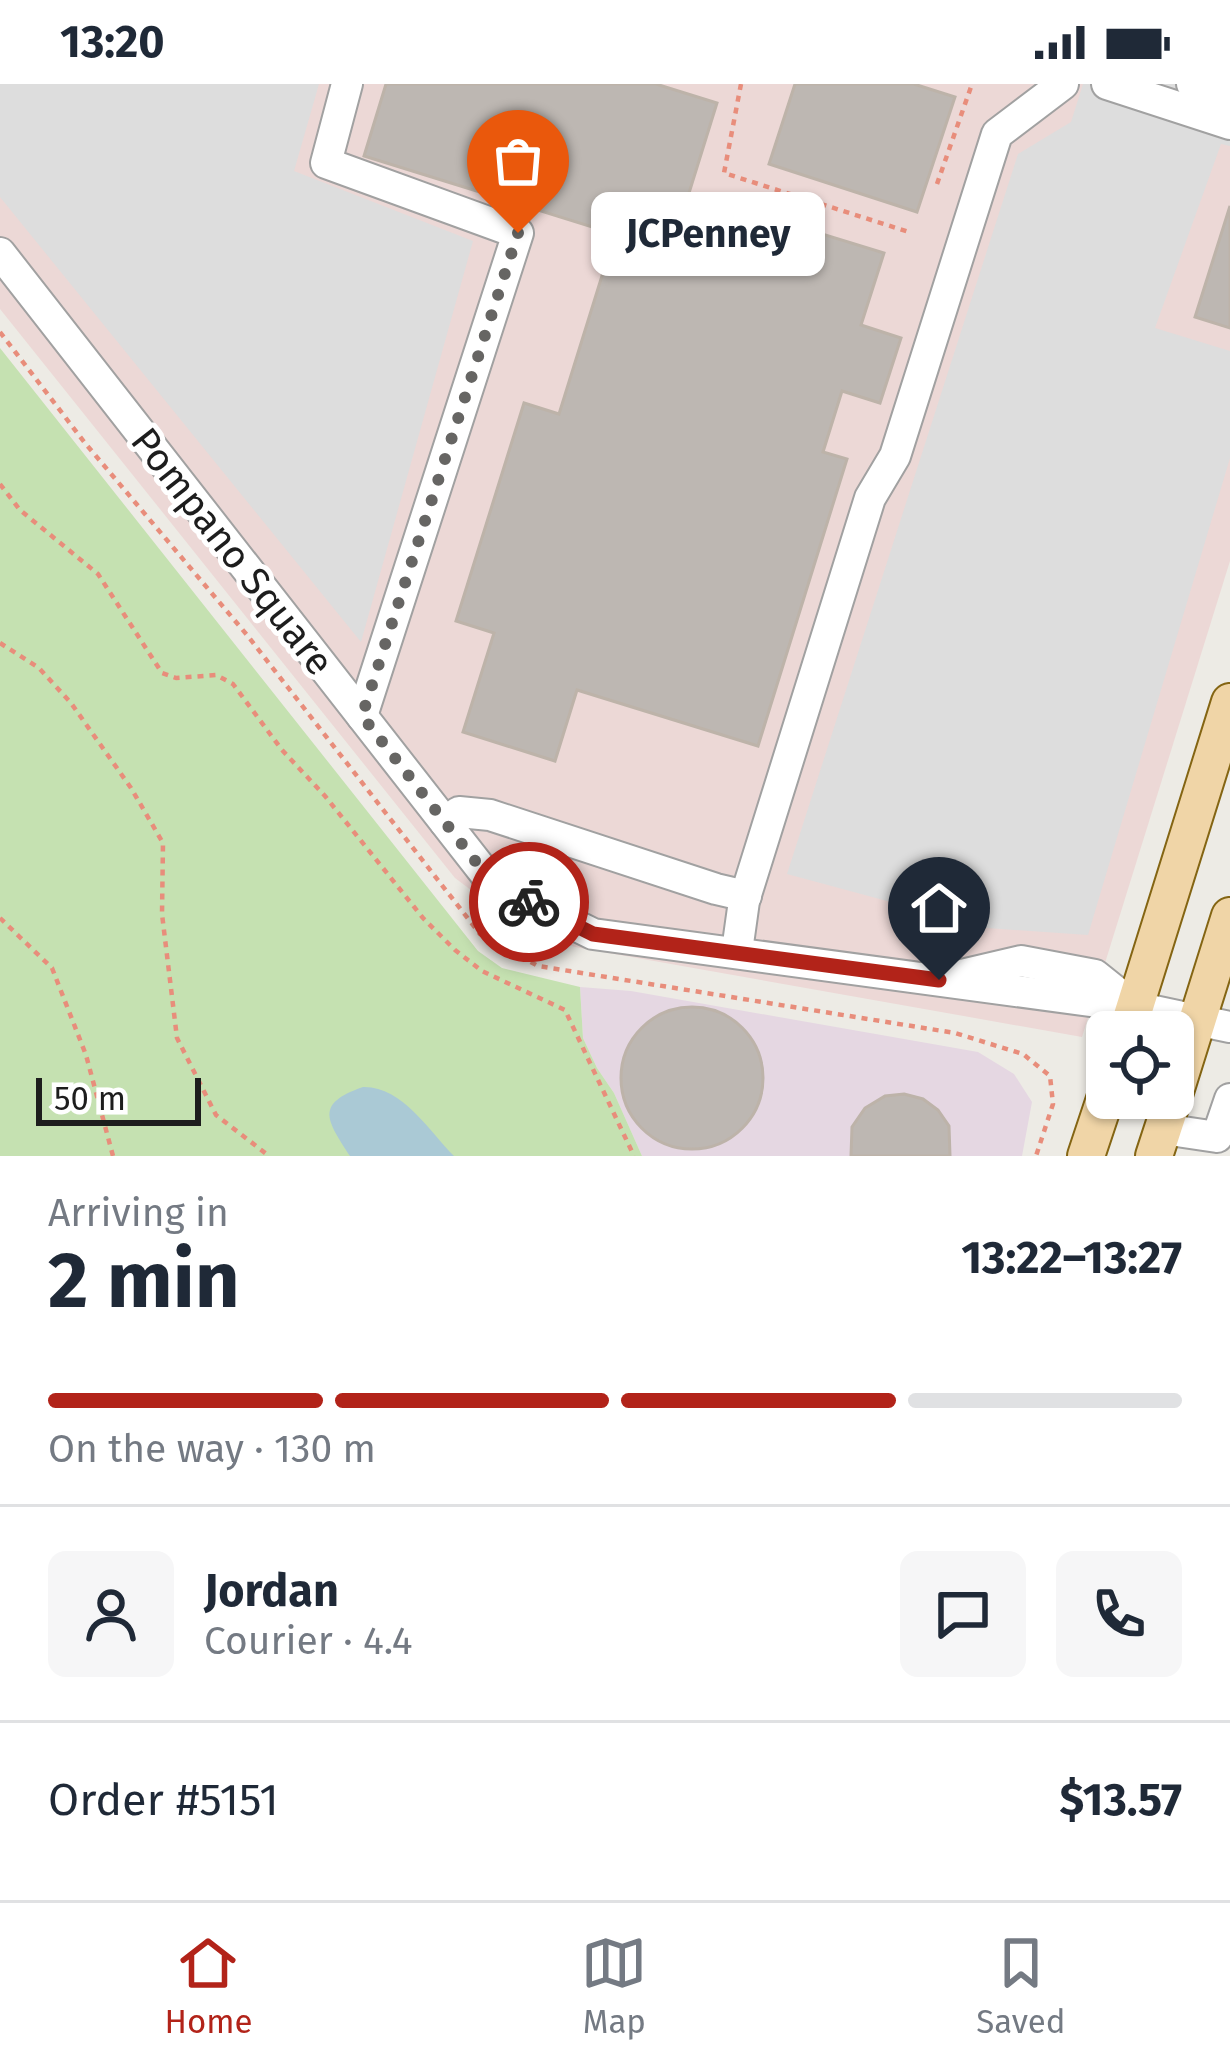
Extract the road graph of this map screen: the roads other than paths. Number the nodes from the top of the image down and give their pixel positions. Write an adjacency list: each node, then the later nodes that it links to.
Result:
1 (347, 84): 9 (street)
2 (1063, 84): 11 (street)
3 (1106, 84): 6 (street)
4 (1192, 84): 5 (street)
5 (1230, 97)
6 (1230, 124)
7 (0, 253): 9 (street, Pompano Square)
8 (1230, 702): 15 (main road)
9 (362, 716): 10 (street, Pompano Square)
10 (445, 822): 11 (street); 13 (street, Pompano Square)
11 (746, 896): 13 (street)
12 (1230, 916): 16 (main road)
13 (737, 951): 14 (street, Pompano Square)
14 (1124, 1011)
15 (1133, 1011)
16 (1214, 1024): 19 (main road)
17 (1230, 1099): 19 (street)
18 (1099, 1119): 20 (main road)
19 (1166, 1120)
20 (1087, 1156)

